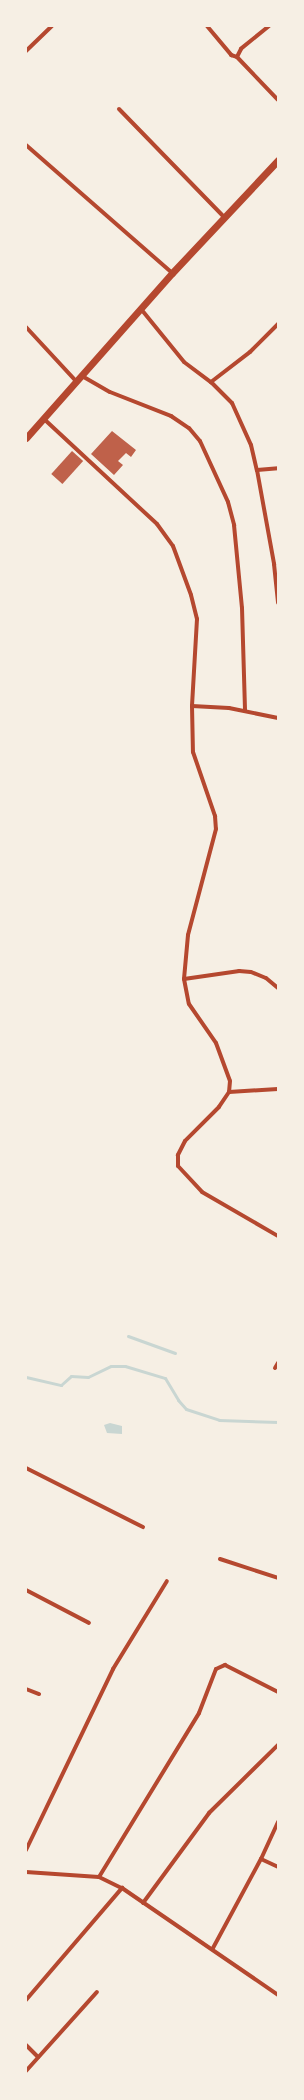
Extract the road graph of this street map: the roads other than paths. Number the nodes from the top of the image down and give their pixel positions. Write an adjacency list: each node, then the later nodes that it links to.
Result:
1 (52, 26): 4 (street)
2 (207, 26): 5 (street)
3 (269, 26): 5 (street)
4 (26, 51)
5 (237, 57): 6 (street)
6 (278, 100)
7 (120, 109): 10 (street)
8 (26, 145): 11 (street)
9 (278, 160): 10 (main road)
10 (224, 217): 11 (main road)
11 (172, 273): 12 (main road)
12 (141, 309): 15 (main road); 17 (street)
13 (278, 324): 17 (street)
14 (26, 327): 16 (street)
15 (82, 376): 16 (main road); 24 (street)
16 (76, 382): 18 (main road)
17 (211, 382): 21 (street)
18 (44, 419): 19 (main road); 23 (street)
19 (26, 438)
20 (278, 468): 21 (street)
21 (257, 470): 22 (street)
22 (278, 602)
23 (192, 706): 24 (street); 26 (street)
24 (245, 710): 25 (street)
25 (278, 718)
26 (184, 979): 27 (street); 29 (street)
27 (278, 988)
28 (278, 1089): 29 (street)
29 (229, 1092): 30 (street)
30 (278, 1236)
31 (278, 1363): 32 (street)
32 (275, 1368)
33 (26, 1468): 34 (street)
34 (143, 1527)
35 (220, 1559): 36 (street)
36 (278, 1578)
37 (167, 1581): 45 (street)
38 (26, 1590): 39 (street)
39 (89, 1623)
40 (26, 1689): 42 (street)
41 (278, 1693): 49 (street)
42 (40, 1694)
43 (278, 1745): 51 (street)
44 (278, 1822): 46 (street)
45 (26, 1850)
46 (261, 1859): 47 (street); 52 (street)
47 (278, 1867)
48 (26, 1872): 49 (street)
49 (100, 1877): 50 (street)
50 (122, 1888): 51 (street); 55 (street)
51 (144, 1902): 52 (street)
52 (212, 1948): 54 (street)
53 (97, 1992): 57 (street)
54 (278, 1995)
55 (26, 2000)
56 (26, 2045): 57 (street)
57 (38, 2057): 58 (street)
58 (26, 2071)

